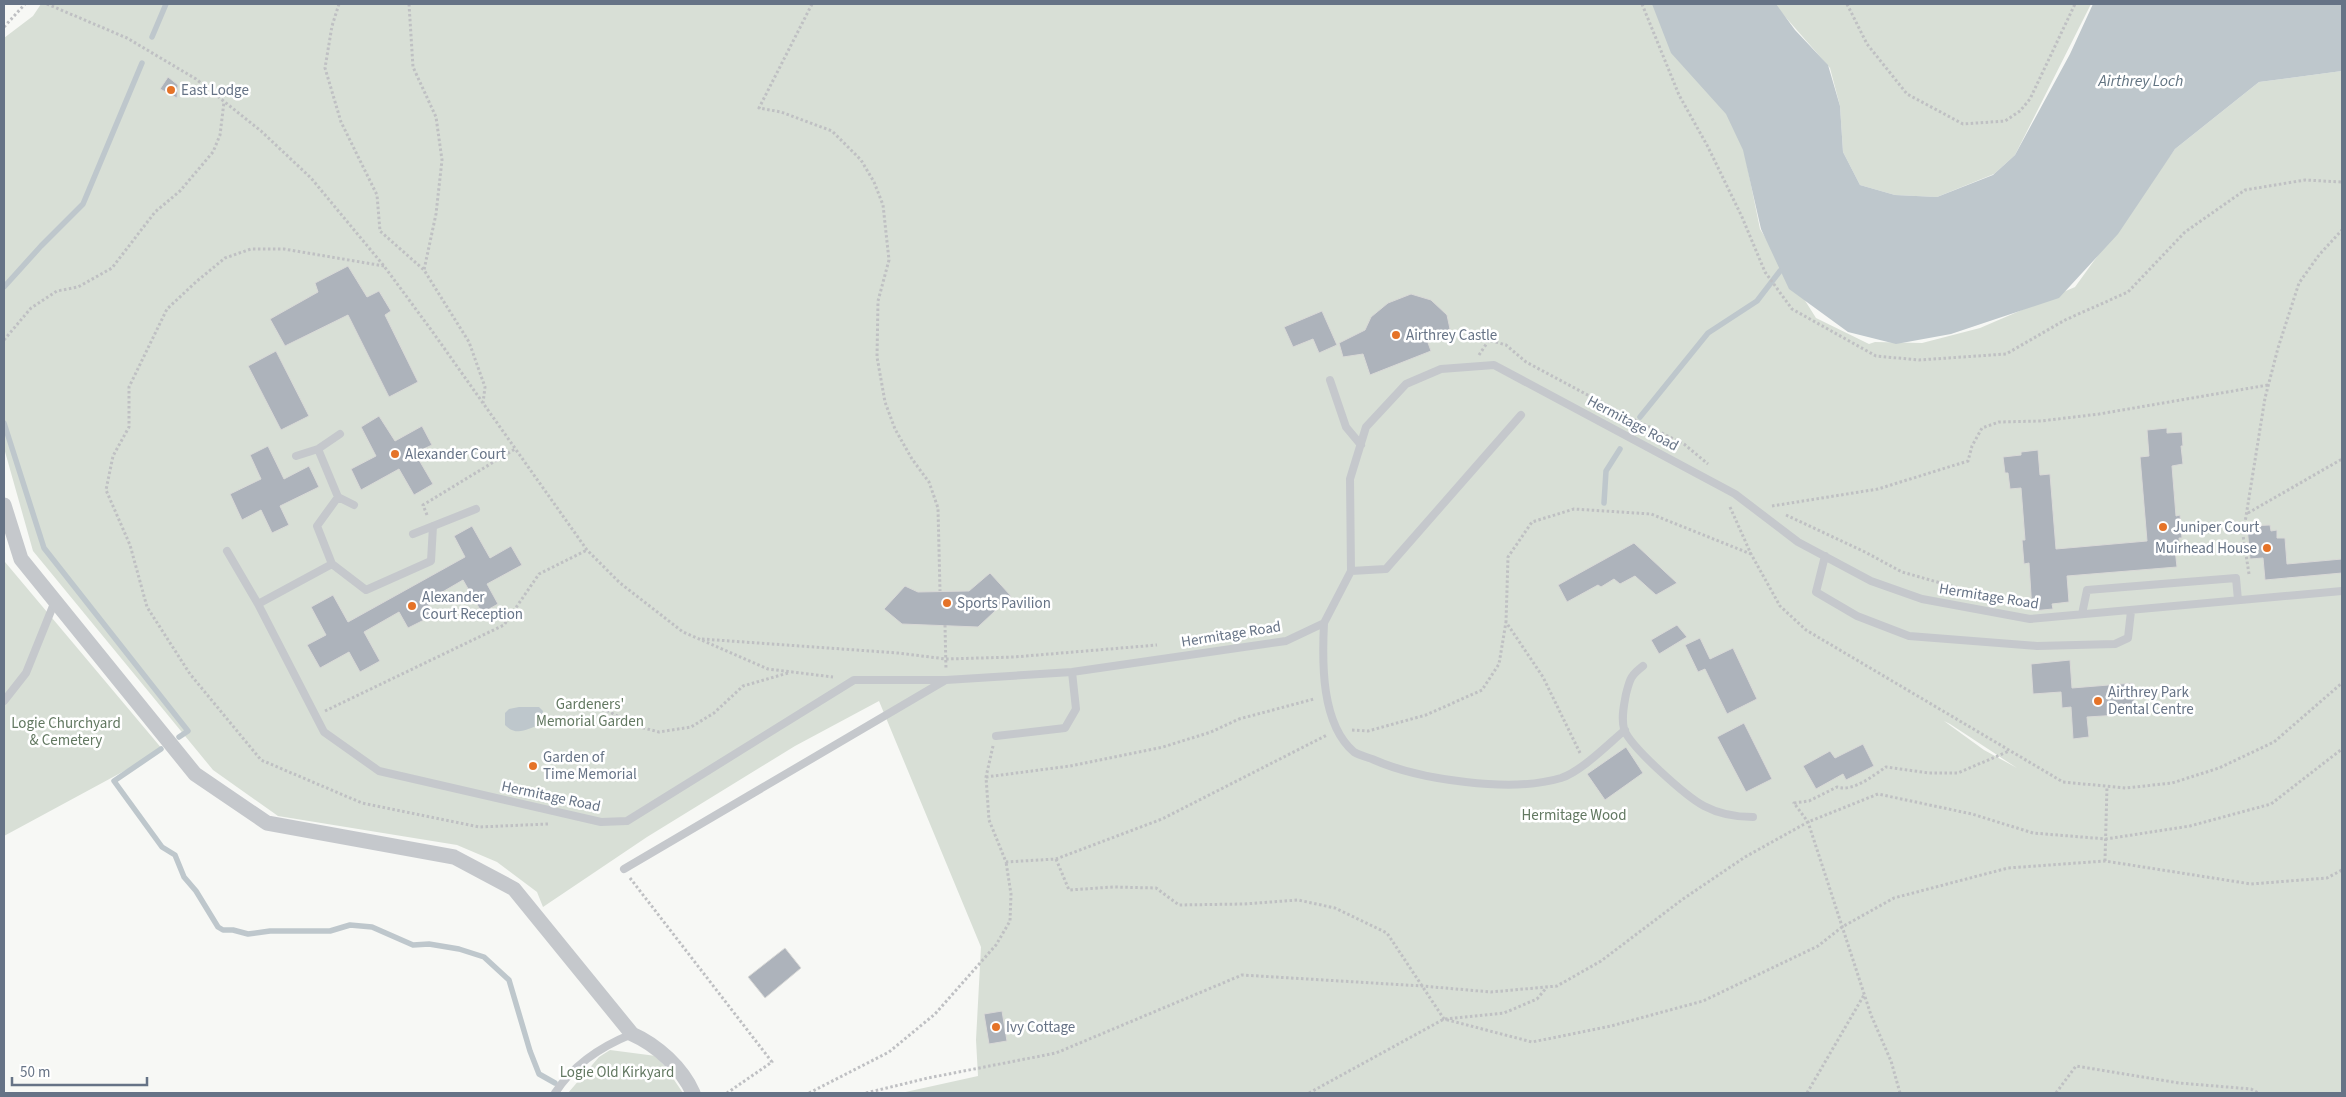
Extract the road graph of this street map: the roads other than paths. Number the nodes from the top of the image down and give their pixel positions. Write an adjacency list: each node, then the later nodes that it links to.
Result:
1 (1330, 380): 4 (lane)
2 (1521, 415): 16 (lane)
3 (340, 434): 5 (lane)
4 (1360, 445): 14 (lane, Hermitage Road); 16 (lane, Hermitage Road)
5 (318, 449): 6 (lane); 7 (lane)
6 (296, 456)
7 (338, 498): 8 (lane); 15 (lane)
8 (354, 504)
9 (4, 505): 19 (street)
10 (476, 509): 11 (lane)
11 (433, 526): 12 (lane); 15 (lane)
12 (413, 534)
13 (227, 550): 20 (lane, Hermitage Road)
14 (1825, 556): 21 (lane); 22 (lane, Hermitage Road)
15 (332, 564): 20 (lane)
16 (1351, 571): 23 (lane, Hermitage Road)
17 (2342, 591): 18 (lane, Hermitage Road)
18 (2238, 600): 21 (lane, Hermitage Road); 22 (lane)
19 (55, 601): 27 (lane); 32 (street)
20 (258, 604): 26 (lane, Hermitage Road)
21 (2131, 611): 22 (lane, Hermitage Road)
22 (2082, 614)
23 (1324, 623): 25 (lane, Hermitage Road); 28 (lane)
24 (1643, 666): 28 (lane)
25 (1072, 672): 26 (lane, Hermitage Road); 29 (lane)
26 (946, 680): 31 (lane)
27 (4, 701)
28 (1624, 730): 30 (lane)
29 (996, 736)
30 (1753, 817)
31 (624, 869)
32 (632, 1034): 33 (lane); 34 (street)
33 (555, 1093)
34 (693, 1093)

